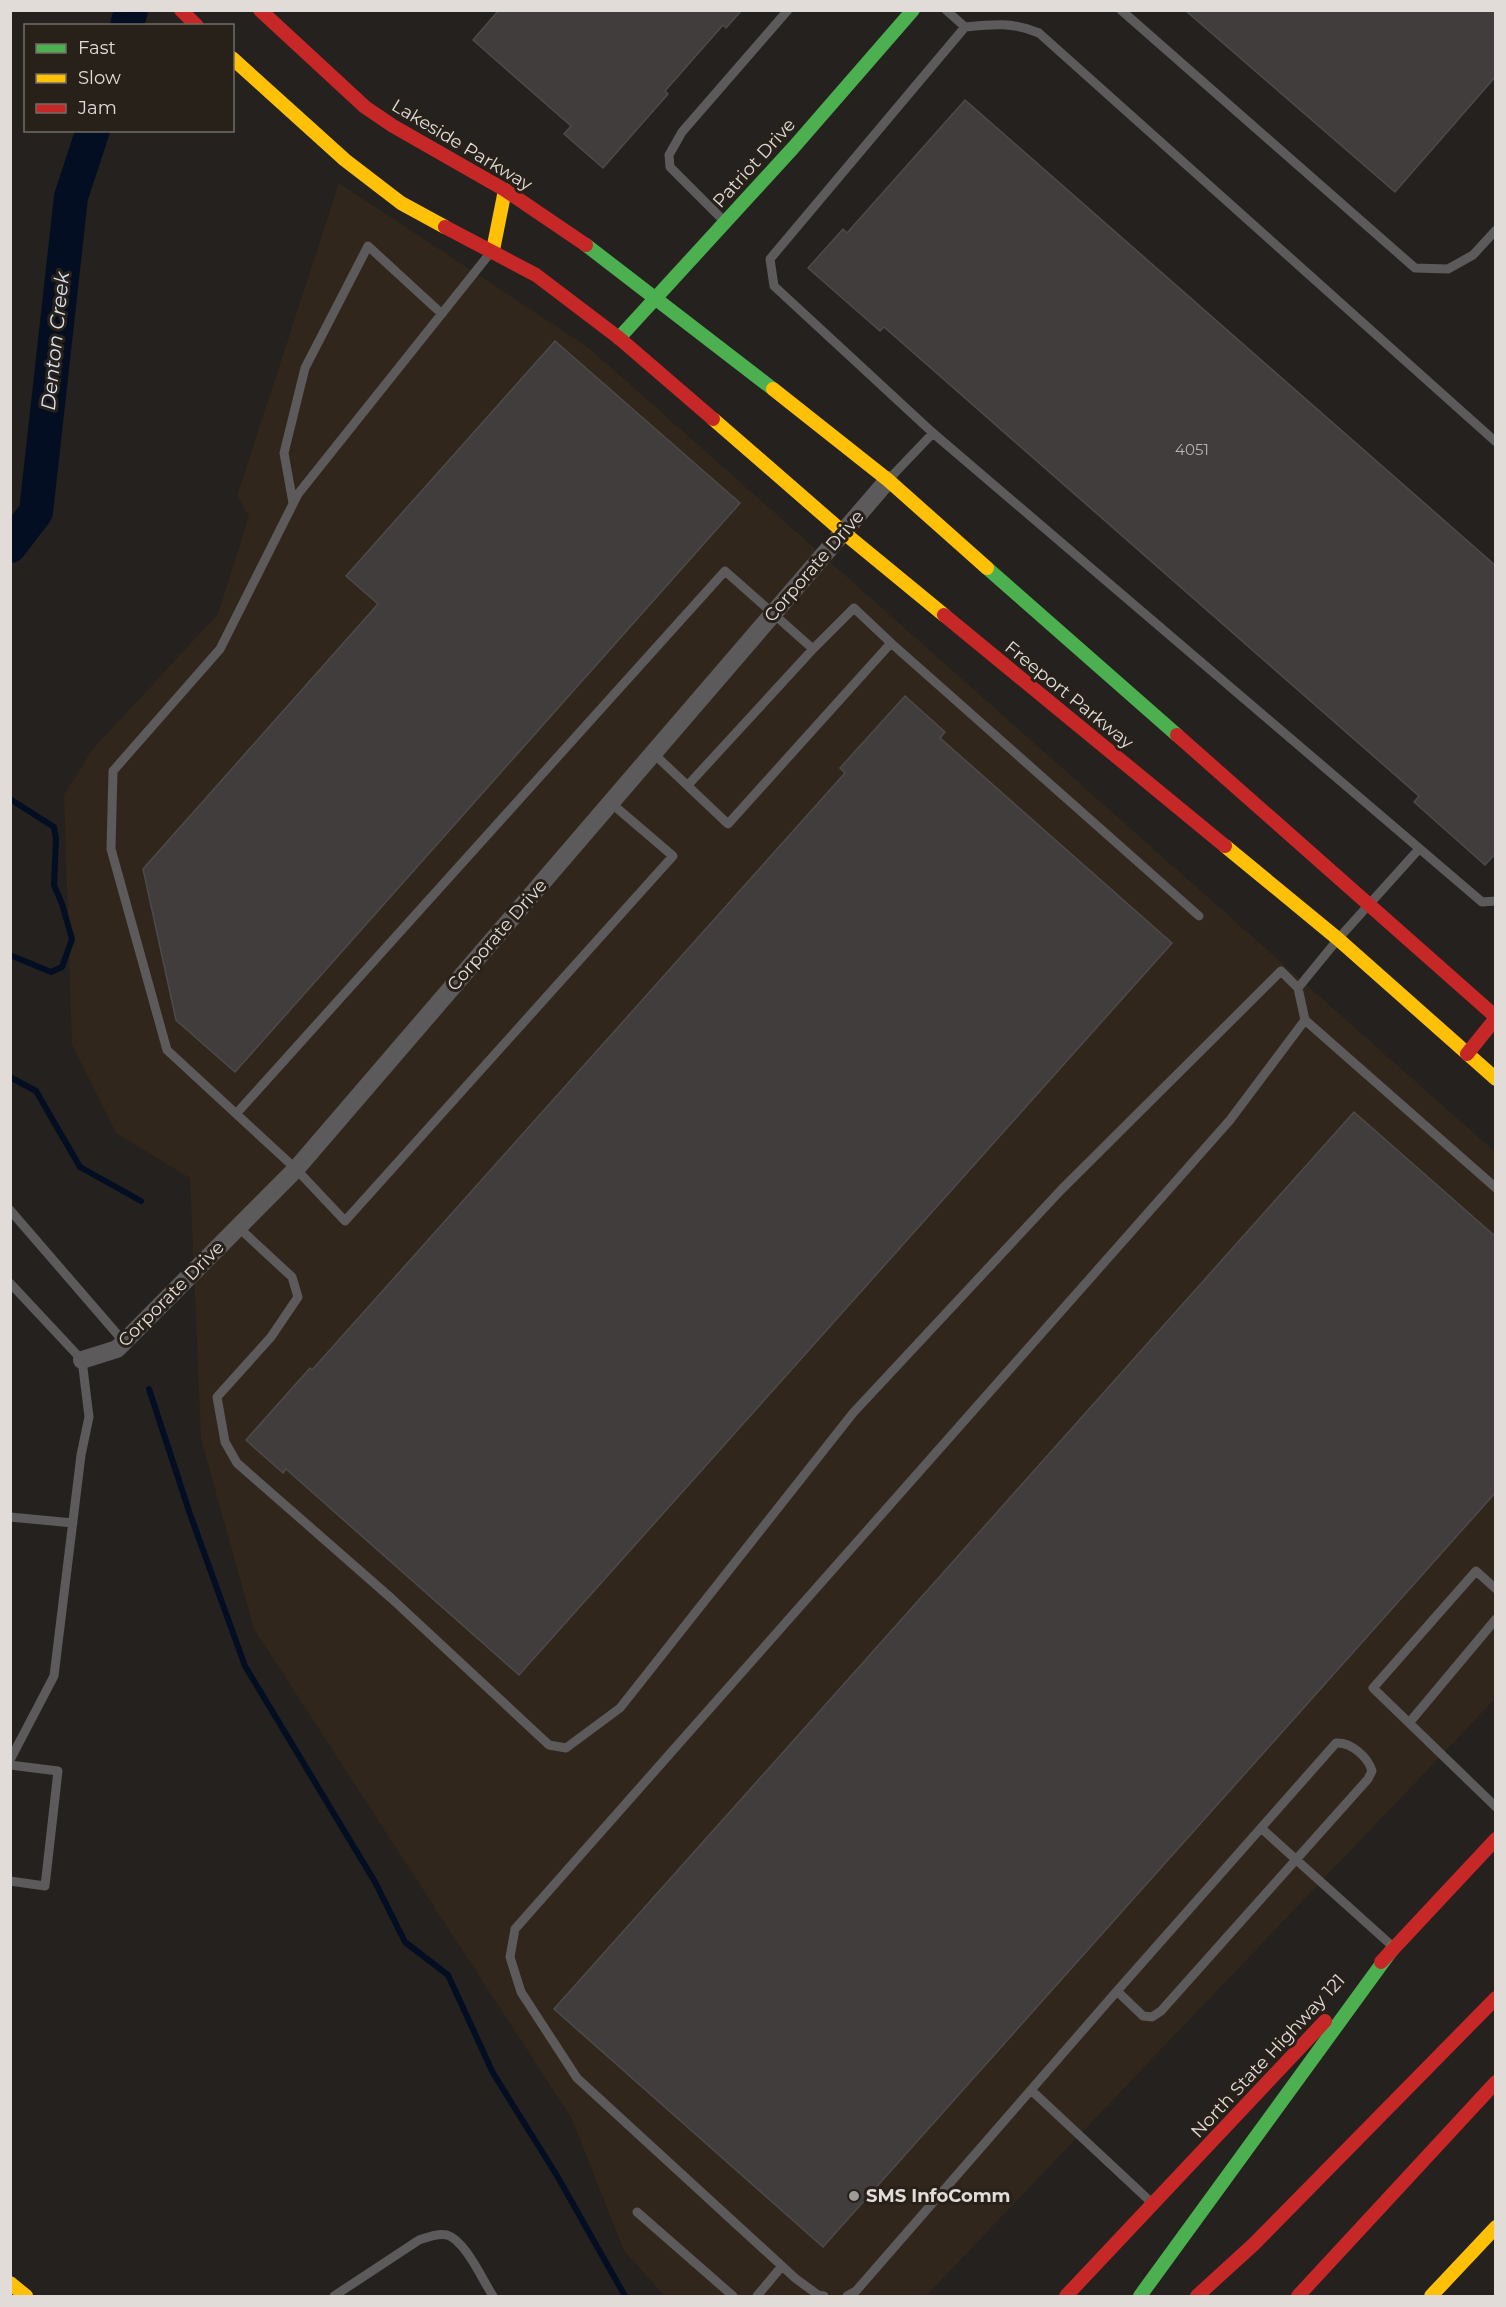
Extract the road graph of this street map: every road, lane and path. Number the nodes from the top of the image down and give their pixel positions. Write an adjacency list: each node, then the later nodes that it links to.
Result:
1 (181, 10): 7 (main road)
2 (260, 10): 10 (main road, Lakeside Parkway)
3 (788, 10): 11 (lane)
4 (913, 10): 11 (main road, Patriot Drive)
5 (946, 10): 8 (lane)
6 (1121, 10): 12 (lane)
7 (195, 24)
8 (965, 27): 17 (lane); 18 (lane)
9 (234, 60): 13 (main road)
10 (505, 190): 13 (main road); 14 (main road, Lakeside Parkway)
11 (725, 222): 14 (main road, Patriot Drive)
12 (1496, 230)
13 (493, 250): 15 (lane); 16 (main road)
14 (656, 297): 16 (main road, Patriot Drive); 19 (main road)
15 (442, 314): 20 (lane); 20 (lane)
16 (619, 339): 21 (main road, Freeport Parkway)
17 (933, 433): 19 (lane); 28 (lane)
18 (1496, 442)
19 (888, 480): 21 (street, Corporate Drive); 30 (main road)
20 (293, 504): 38 (lane)
21 (843, 532): 22 (street, Corporate Drive); 32 (main road, Freeport Parkway)
22 (772, 614): 24 (lane); 25 (street, Corporate Drive); 38 (lane)
23 (891, 643): 24 (lane); 26 (lane); 31 (lane)
24 (813, 649): 26 (lane)
25 (653, 753): 26 (lane); 27 (street, Corporate Drive)
26 (688, 785)
27 (611, 803): 39 (street, Corporate Drive); 39 (lane)
28 (1419, 849): 29 (lane); 30 (lane)
29 (1496, 901)
30 (1368, 905): 32 (lane); 34 (main road)
31 (1199, 916)
32 (1338, 939): 33 (lane); 36 (main road, Freeport Parkway)
33 (1299, 988): 35 (lane); 42 (lane)
34 (1496, 1017): 36 (main road)
35 (1305, 1020): 40 (lane); 65 (lane)
36 (1467, 1054): 37 (main road, Freeport Parkway)
37 (1496, 1079)
38 (236, 1114): 39 (lane)
39 (296, 1169): 42 (street, Corporate Drive)
40 (1496, 1188)
41 (10, 1210): 44 (lane)
42 (238, 1227): 44 (street, Corporate Drive)
43 (10, 1282): 45 (lane)
44 (124, 1342): 45 (street, Corporate Drive)
45 (82, 1360): 47 (lane)
46 (10, 1517): 47 (lane)
47 (73, 1523): 51 (lane)
48 (1496, 1589): 50 (lane)
49 (1496, 1619): 50 (lane)
50 (1409, 1724): 52 (lane)
51 (10, 1762): 56 (lane)
52 (1496, 1807)
53 (1261, 1828): 55 (lane); 55 (lane); 58 (lane)
54 (1496, 1839): 57 (main road, North State Highway 121)
55 (1296, 1860): 57 (lane); 58 (lane)
56 (10, 1881)
57 (1394, 1947): 62 (main road, North State Highway 121); 75 (main road)
58 (1117, 1990): 61 (lane)
59 (1496, 1998): 76 (main road)
60 (1496, 2082): 77 (main road)
61 (1031, 2090): 62 (lane); 73 (lane)
62 (1153, 2204): 74 (main road, North State Highway 121)
63 (637, 2212): 70 (lane)
64 (1496, 2227): 78 (main road)
65 (782, 2266): 71 (lane); 72 (lane)
66 (10, 2283): 67 (main road)
67 (26, 2296)
68 (334, 2296): 69 (lane)
69 (493, 2296)
70 (733, 2296)
71 (757, 2296)
72 (824, 2296)
73 (847, 2296)
74 (1066, 2296)
75 (1140, 2296)
76 (1197, 2296)
77 (1298, 2296)
78 (1431, 2296)

